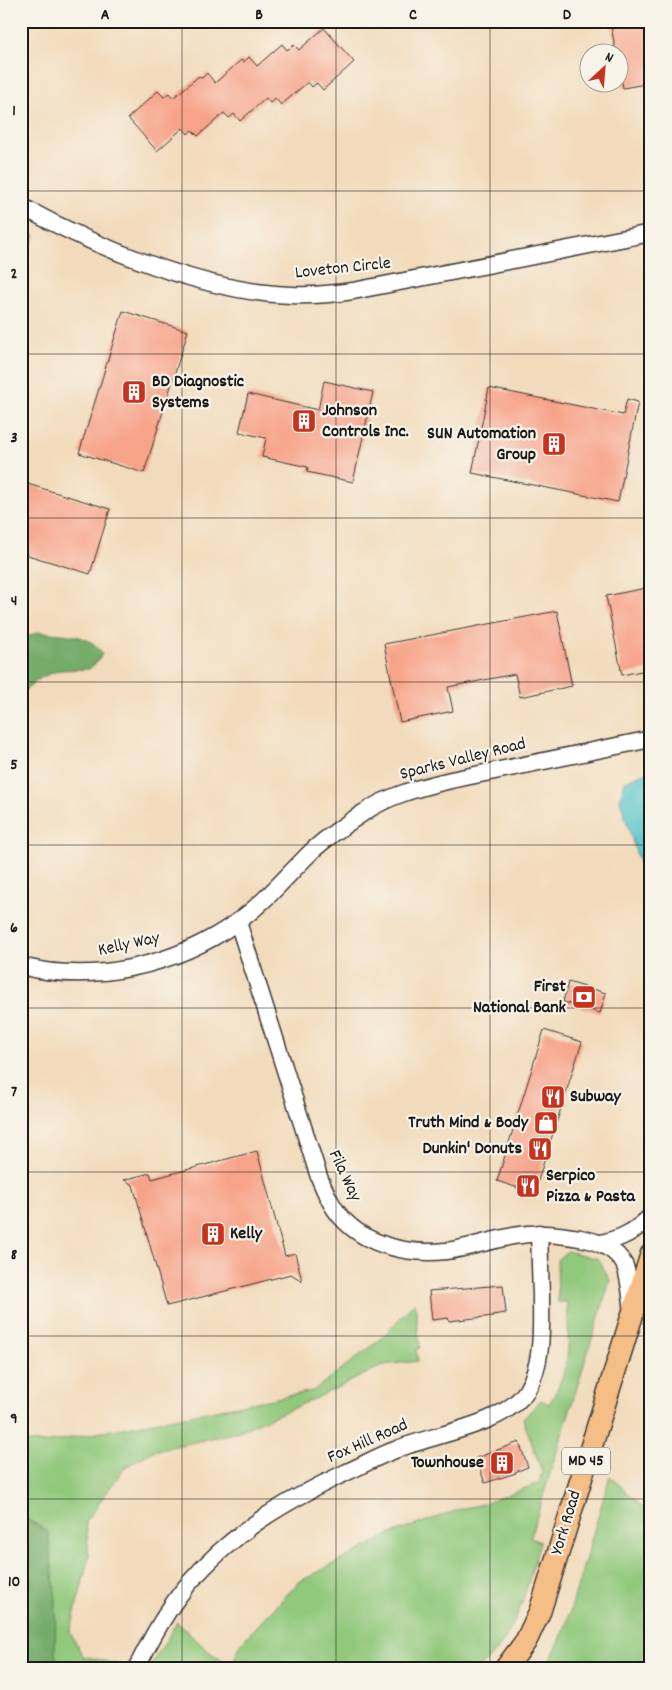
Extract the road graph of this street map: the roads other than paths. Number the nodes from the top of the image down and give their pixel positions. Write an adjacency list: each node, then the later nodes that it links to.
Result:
1 (21, 206): 2 (street, Loveton Circle)
2 (651, 233)
3 (651, 739): 4 (street, Sparks Valley Road)
4 (238, 922): 5 (street, Kelly Way); 7 (street, Fila Way)
5 (21, 966)
6 (651, 1216): 8 (street, Fila Way)
7 (539, 1233): 8 (street, Fila Way); 11 (street, Fox Hill Road)
8 (601, 1243): 10 (street, Fila Way)
9 (650, 1258): 10 (main road, York Road / MD 45)
10 (634, 1309): 12 (main road, York Road / MD 45)
11 (136, 1669)
12 (505, 1669)

